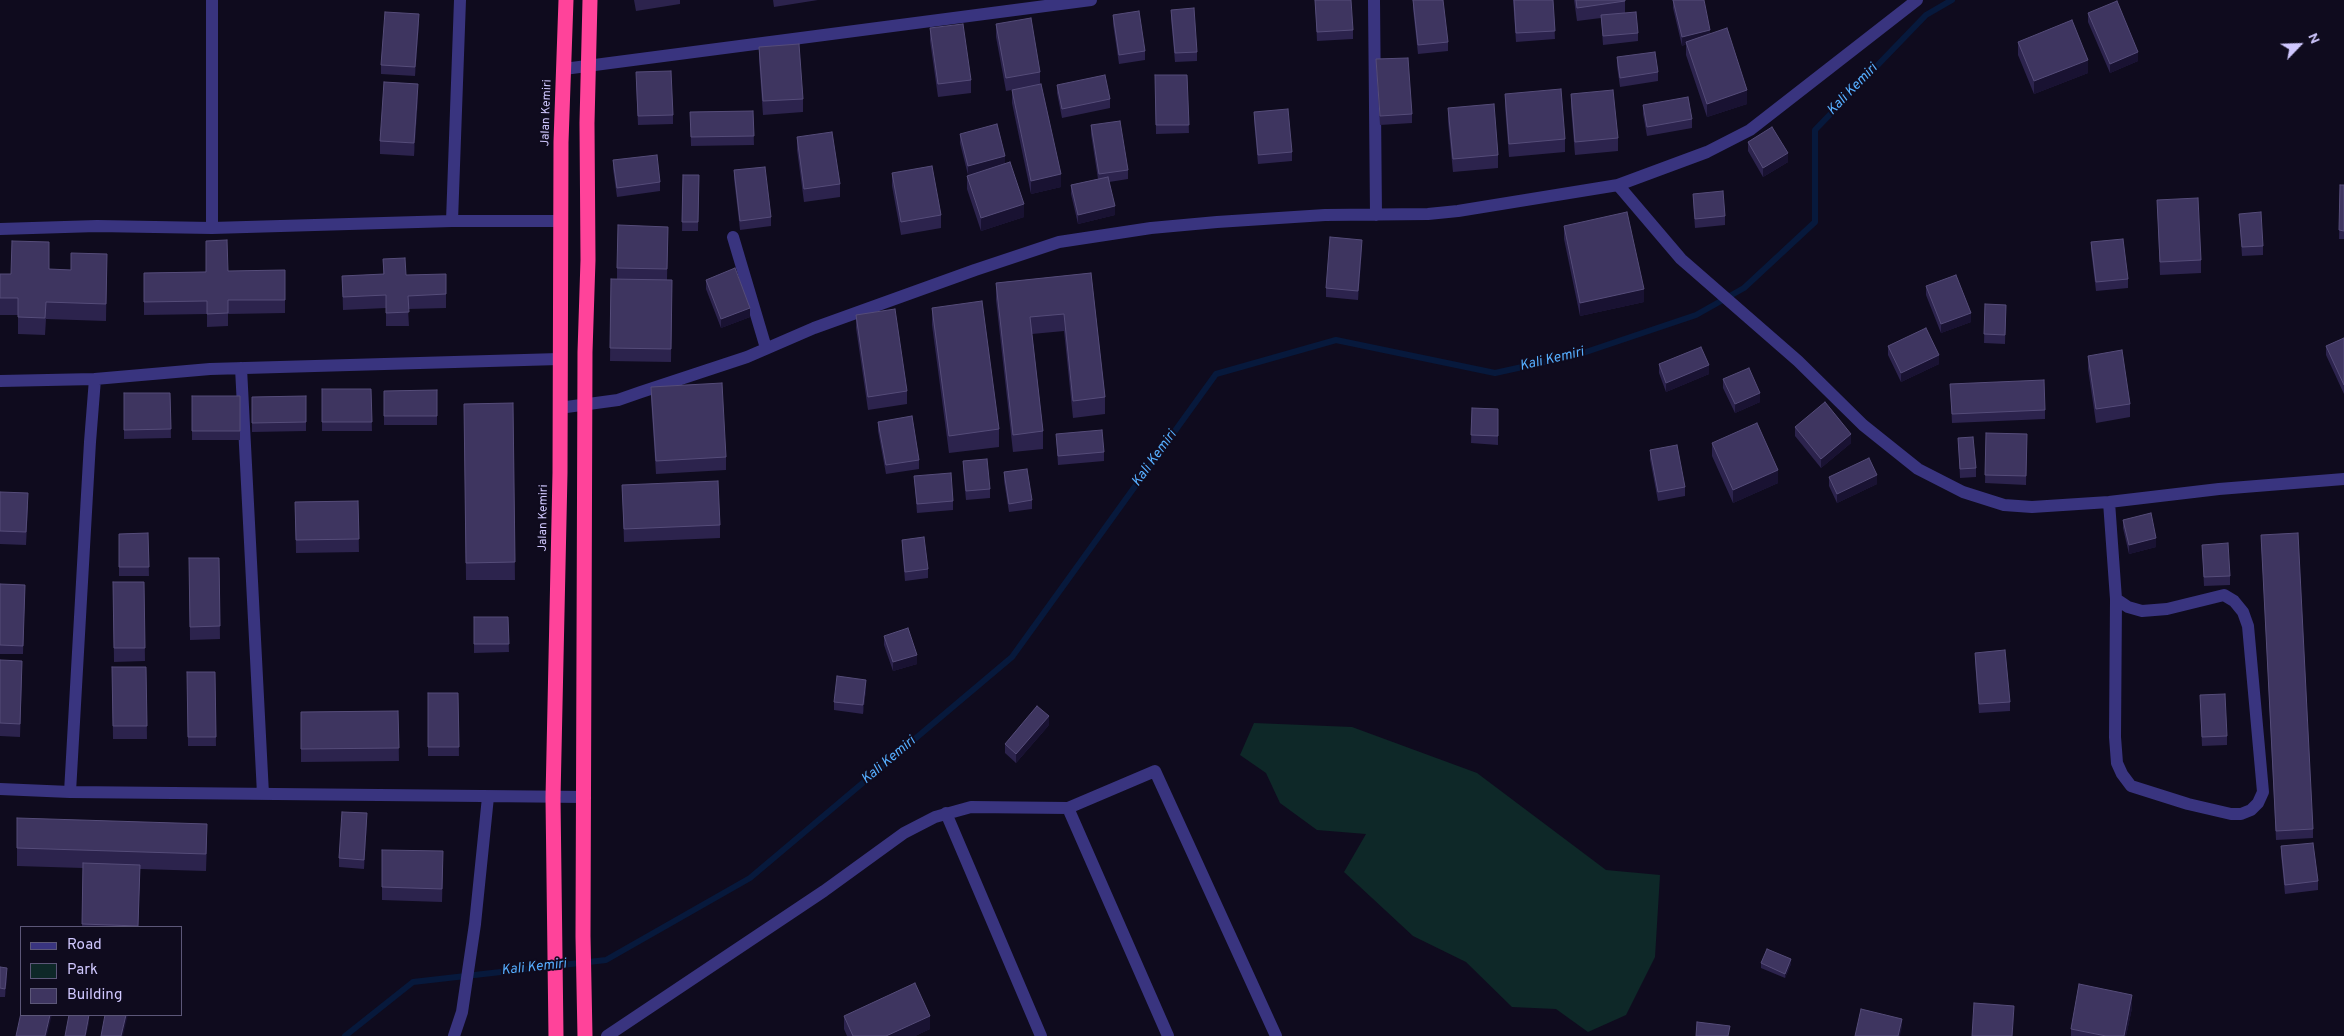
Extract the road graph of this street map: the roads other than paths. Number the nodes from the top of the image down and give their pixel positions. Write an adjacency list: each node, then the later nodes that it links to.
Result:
1 (212, 0): 14 (street)
2 (460, 0): 12 (street)
3 (566, 0): 9 (highway, Jalan Kemiri)
4 (590, 0): 8 (highway)
5 (1091, 0): 8 (street)
6 (1374, 0): 11 (street)
7 (1917, 0): 10 (street)
8 (589, 67): 9 (street); 22 (highway)
9 (564, 69): 13 (highway, Jalan Kemiri)
10 (1618, 185): 11 (street); 25 (street)
11 (1376, 214): 17 (street)
12 (452, 221): 13 (street); 14 (street)
13 (562, 221): 18 (highway, Jalan Kemiri)
14 (212, 228): 15 (street)
15 (0, 229)
16 (733, 237): 17 (street)
17 (766, 348): 22 (street)
18 (559, 359): 19 (street); 23 (highway, Jalan Kemiri)
19 (242, 368): 20 (street); 29 (street)
20 (95, 379): 21 (street); 28 (street)
21 (0, 381)
22 (585, 406): 23 (street); 31 (highway)
23 (559, 408): 32 (highway, Jalan Kemiri)
24 (2344, 479): 25 (street)
25 (2109, 502): 26 (street)
26 (2116, 599): 26 (street)
27 (0, 789): 28 (street)
28 (70, 792): 29 (street)
29 (263, 794): 30 (street)
30 (488, 797): 32 (street); 37 (street)
31 (584, 797): 32 (street); 36 (highway)
32 (553, 798): 35 (highway, Jalan Kemiri)
33 (1068, 808): 34 (street); 40 (street); 41 (street)
34 (946, 814): 38 (street); 39 (street)
35 (556, 1032)
36 (585, 1033)
37 (454, 1036)
38 (607, 1036)
39 (1040, 1036)
40 (1168, 1036)
41 (1276, 1036)

